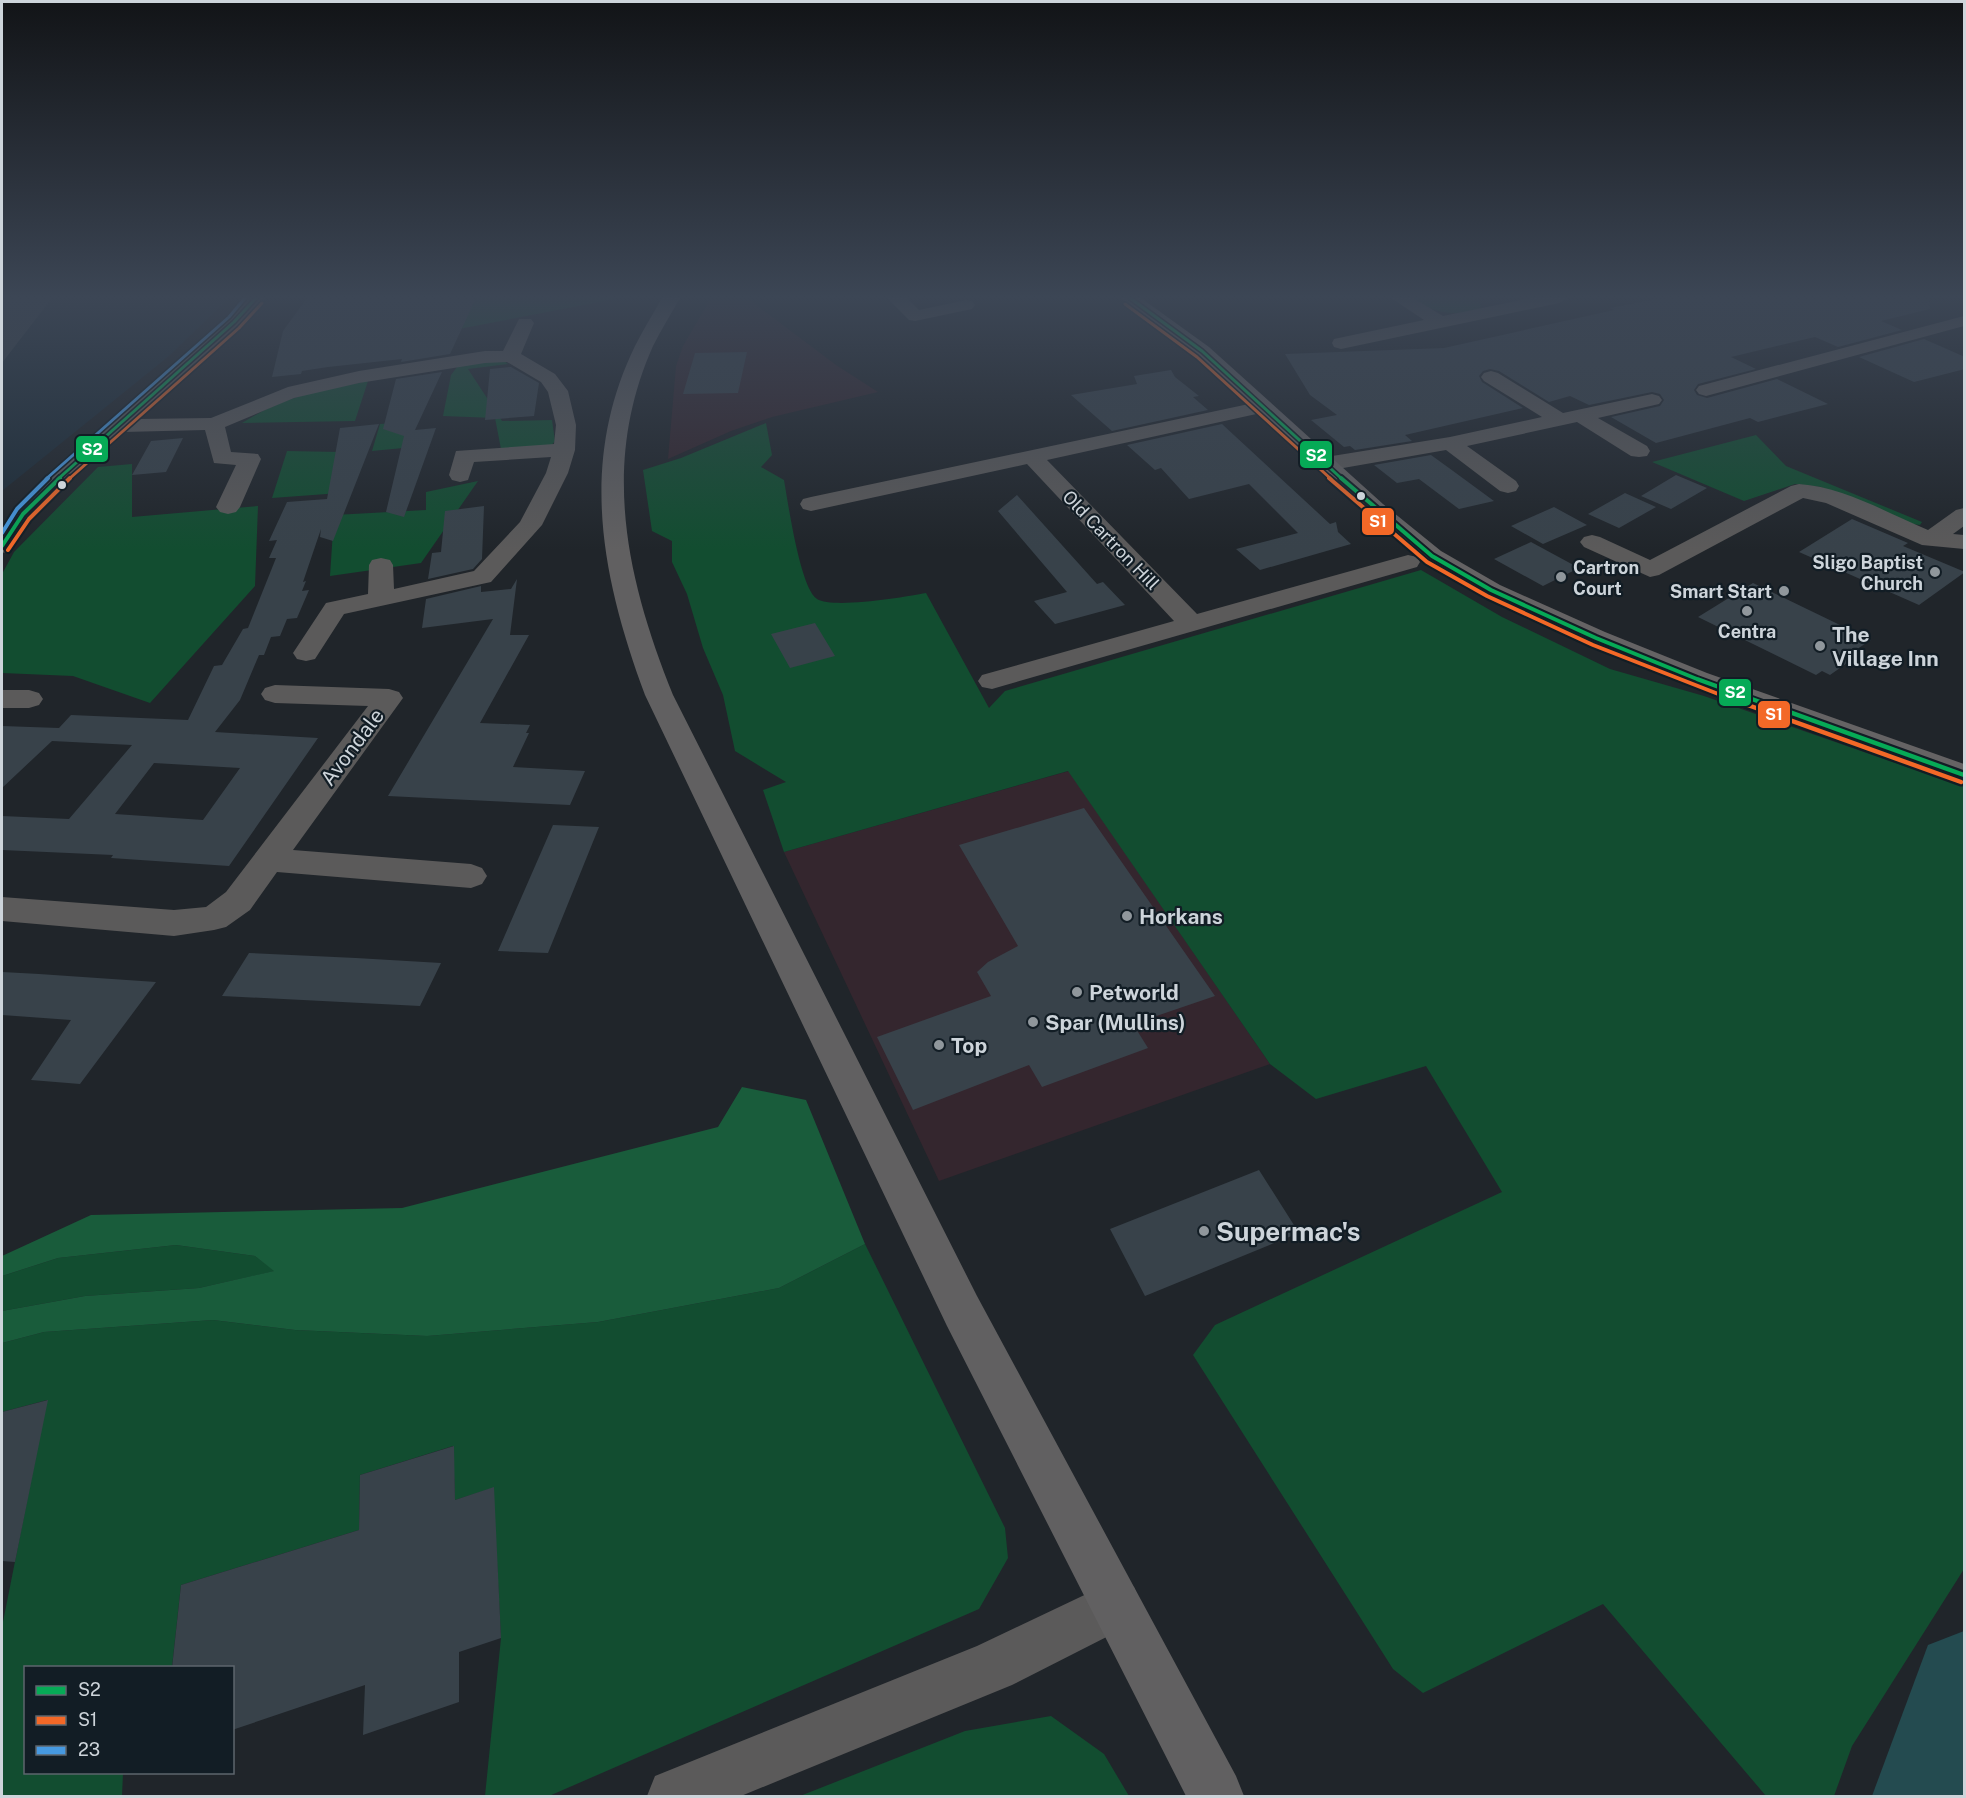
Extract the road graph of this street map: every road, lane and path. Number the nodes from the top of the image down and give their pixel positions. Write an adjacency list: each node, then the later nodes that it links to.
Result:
1 (168, 382): 13 (street)
2 (346, 382): 12 (street)
3 (551, 382): 15 (street)
4 (629, 382): 39 (highway)
5 (1236, 382): 10 (main road)
6 (1501, 382): 11 (street)
7 (1737, 382): 8 (street)
8 (1707, 390)
9 (1652, 400): 11 (street)
10 (1263, 407): 17 (street); 18 (main road)
11 (1571, 418): 14 (street); 16 (street)
12 (214, 424): 13 (street); 22 (street)
13 (119, 426): 27 (street)
14 (1450, 443): 18 (street); 20 (street)
15 (564, 450): 19 (street); 30 (street)
16 (1639, 451)
17 (1031, 456): 21 (street); 31 (street, Old Cartron Hill)
18 (1326, 464): 35 (main road)
19 (460, 475)
20 (1508, 486)
21 (811, 504)
22 (228, 507)
23 (1965, 515): 24 (street)
24 (1930, 540): 25 (street); 26 (street)
25 (1592, 542)
26 (1965, 542)
27 (2, 546)
28 (1408, 562): 31 (street)
29 (381, 565): 30 (street)
30 (381, 599): 32 (street)
31 (1192, 624): 33 (street)
32 (306, 653)
33 (992, 681)
34 (275, 694): 36 (street, Avondale)
35 (1965, 775)
36 (269, 860): 37 (street); 38 (street, Avondale)
37 (471, 876)
38 (2, 909)
39 (1116, 1605): 40 (street); 41 (highway)
40 (675, 1797)
41 (1216, 1797)

